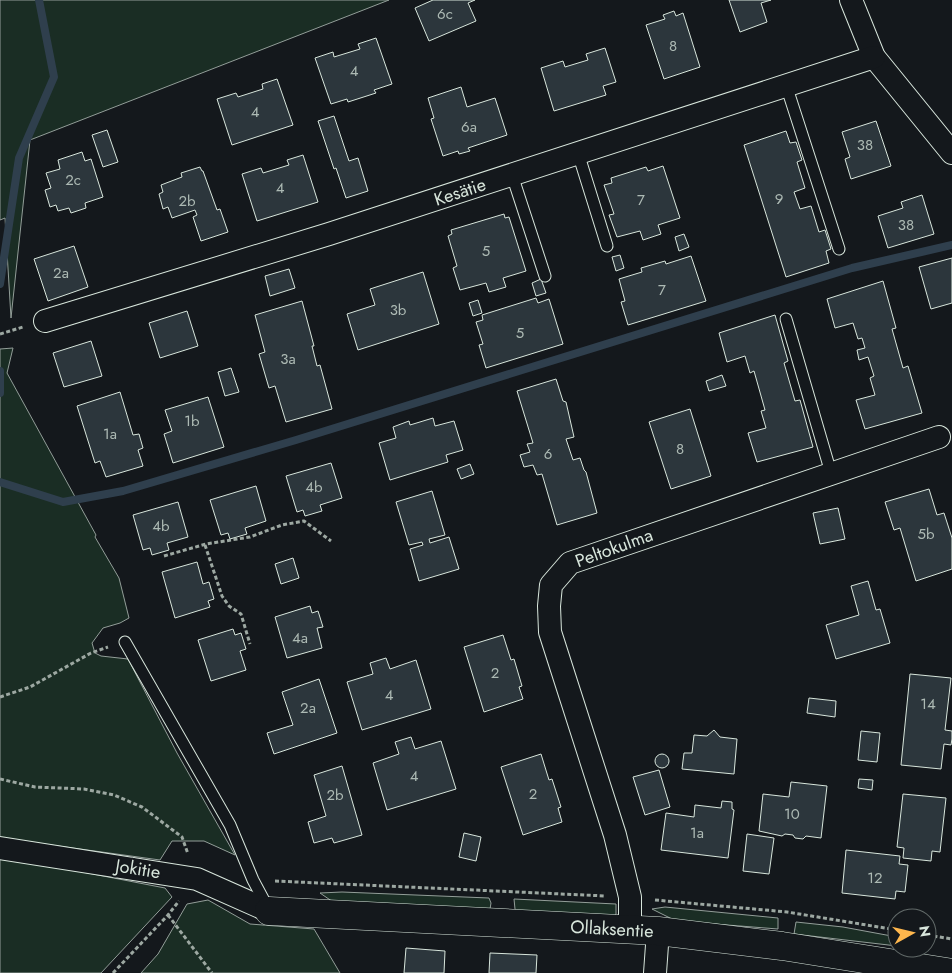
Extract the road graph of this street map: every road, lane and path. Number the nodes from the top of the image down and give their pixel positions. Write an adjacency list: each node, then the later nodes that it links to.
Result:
1 (851, 0): 2 (street)
2 (874, 57): 3 (street, Kesätie); 5 (street)
3 (786, 85): 4 (street, Kesätie); 8 (lane)
4 (578, 153): 6 (street, Kesätie); 7 (lane)
5 (952, 153)
6 (512, 175): 9 (lane); 11 (street, Kesätie)
7 (607, 246)
8 (840, 249)
9 (545, 276)
10 (786, 319): 13 (lane)
11 (45, 322)
12 (939, 437): 13 (street, Peltokulma)
13 (831, 473): 25 (street, Peltokulma)
14 (331, 541): 15 (path)
15 (205, 544): 16 (path); 18 (path)
16 (164, 556)
17 (125, 642): 19 (path); 23 (lane)
18 (250, 644)
19 (0, 697)
20 (0, 779): 22 (path)
21 (0, 848): 22 (street, Jokitie)
22 (197, 879): 23 (street, Jokitie); 24 (path)
23 (270, 911): 25 (street, Ollaksentie)
24 (168, 915): 29 (path); 30 (path)
25 (630, 930): 26 (street, Ollaksentie)
26 (658, 931): 31 (street); 32 (street, Ollaksentie)
27 (937, 937): 28 (path)
28 (952, 939)
29 (113, 973)
30 (212, 973)
31 (656, 973)
32 (952, 973)

